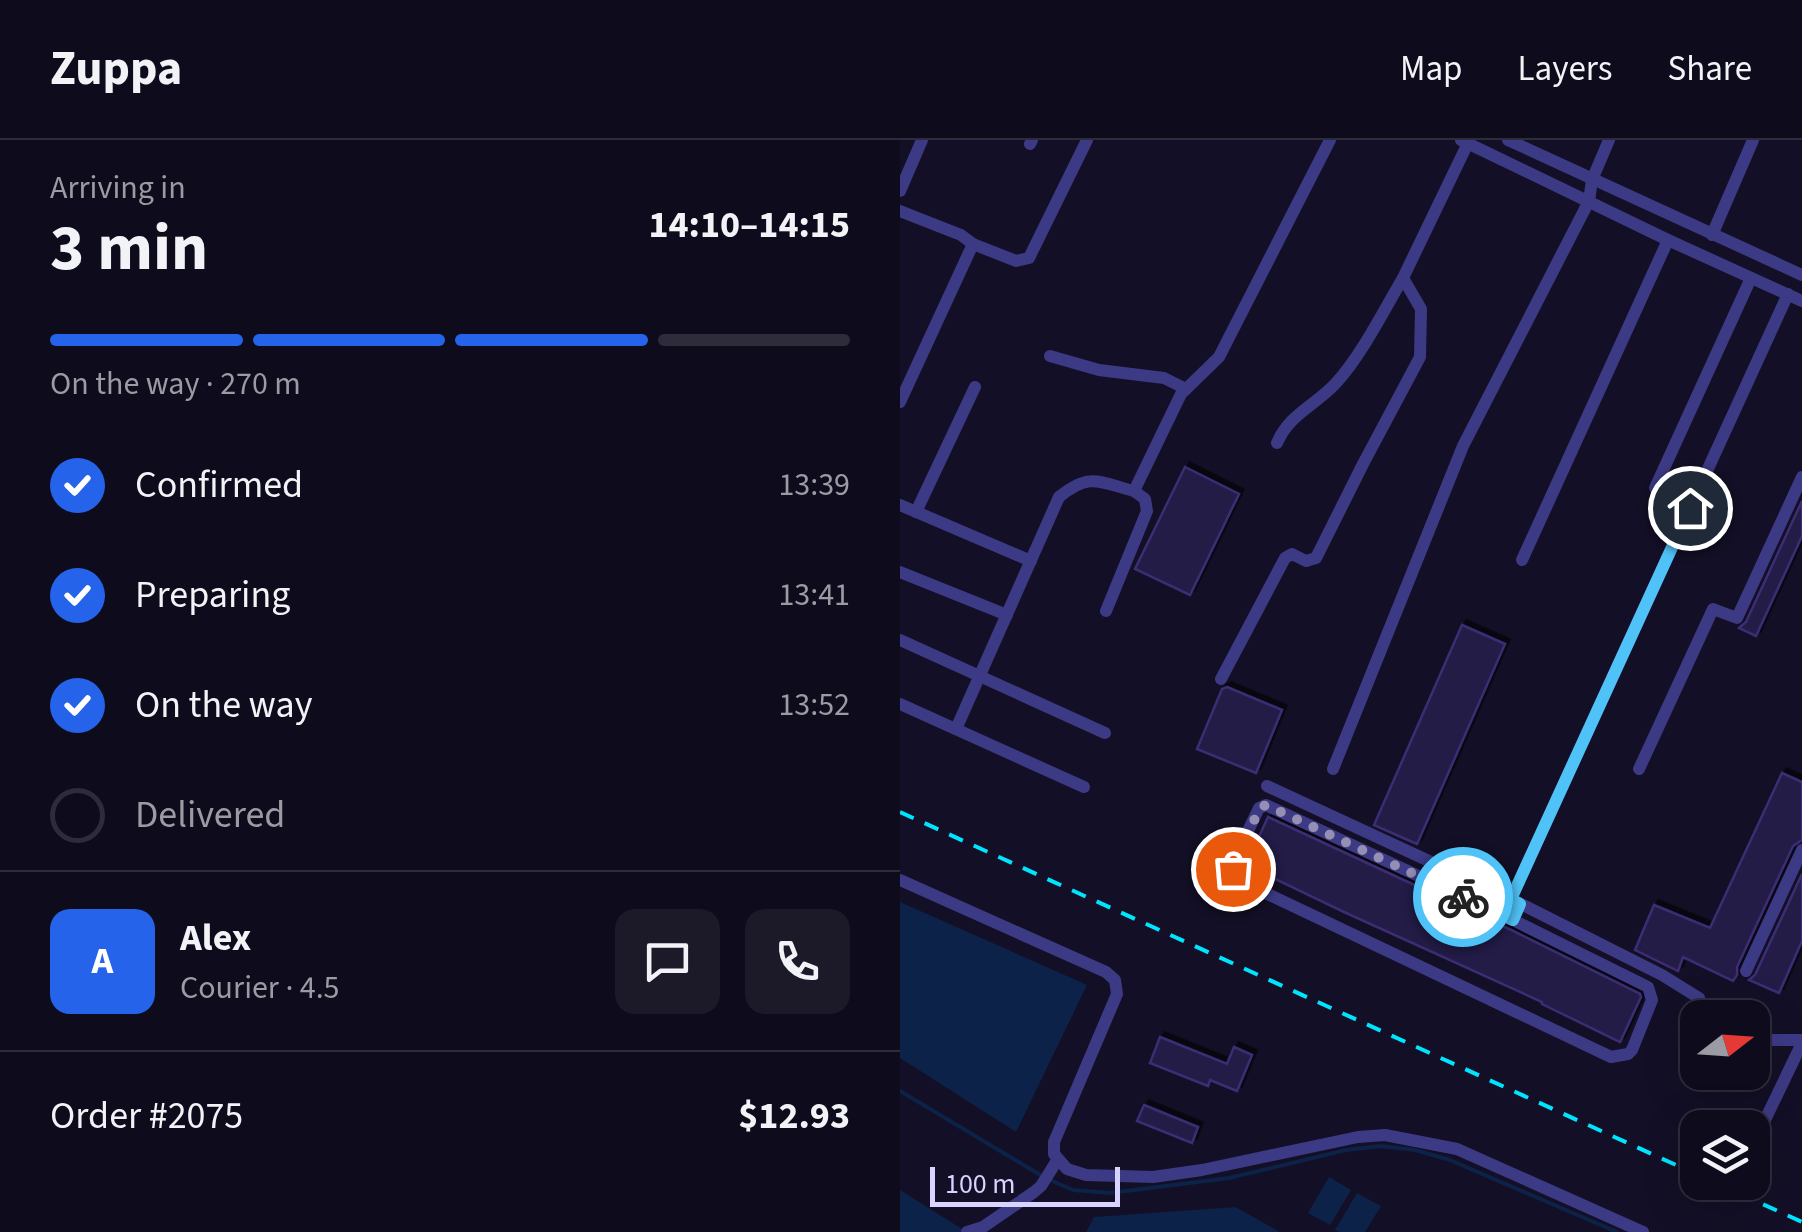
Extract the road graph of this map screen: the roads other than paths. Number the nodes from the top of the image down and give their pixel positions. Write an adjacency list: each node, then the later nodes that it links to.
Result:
1 (922, 140): 9 (street)
2 (1087, 140): 14 (street)
3 (1330, 140): 22 (street)
4 (1508, 140): 8 (street)
5 (1609, 140): 8 (street)
6 (1752, 140): 12 (street)
7 (1464, 142): 10 (street); 16 (street)
8 (1592, 180): 10 (street); 12 (street)
9 (900, 191)
10 (1589, 201): 13 (street); 42 (street)
11 (900, 212): 14 (street)
12 (1712, 234): 15 (street)
13 (1668, 240): 17 (street); 30 (street)
14 (973, 244): 23 (street)
15 (1802, 276)
16 (1402, 278): 24 (street); 37 (street)
17 (1752, 278): 18 (street); 26 (street)
18 (1788, 294): 19 (street); 47 (street)
19 (1802, 301)
20 (1050, 356): 22 (street)
21 (975, 386): 29 (street)
22 (1186, 390): 27 (street)
23 (900, 402)
24 (1277, 443)
25 (1802, 477): 41 (street)
26 (1655, 488)
27 (1134, 491): 31 (street); 33 (street)
28 (900, 505): 29 (street)
29 (916, 512): 31 (street)
30 (1522, 560)
31 (1030, 561): 34 (street)
32 (900, 572): 34 (street)
33 (1106, 611)
34 (1006, 615): 36 (street)
35 (900, 640): 36 (street)
36 (980, 676): 39 (street); 40 (street)
37 (1221, 679)
38 (900, 704): 39 (street)
39 (956, 730): 44 (street)
40 (1105, 733)
41 (1639, 768)
42 (1333, 769)
43 (1267, 786): 47 (street)
44 (1084, 787)
45 (1802, 850): 49 (street)
46 (900, 880): 54 (street)
47 (1515, 901): 48 (street); 50 (street)
48 (1513, 920): 48 (street)
49 (1746, 972)
50 (1701, 1000)
51 (1770, 1040): 52 (street)
52 (1802, 1041): 53 (street)
53 (1770, 1110)
54 (1055, 1163): 55 (street); 56 (street)
55 (968, 1231)
56 (1643, 1232)

